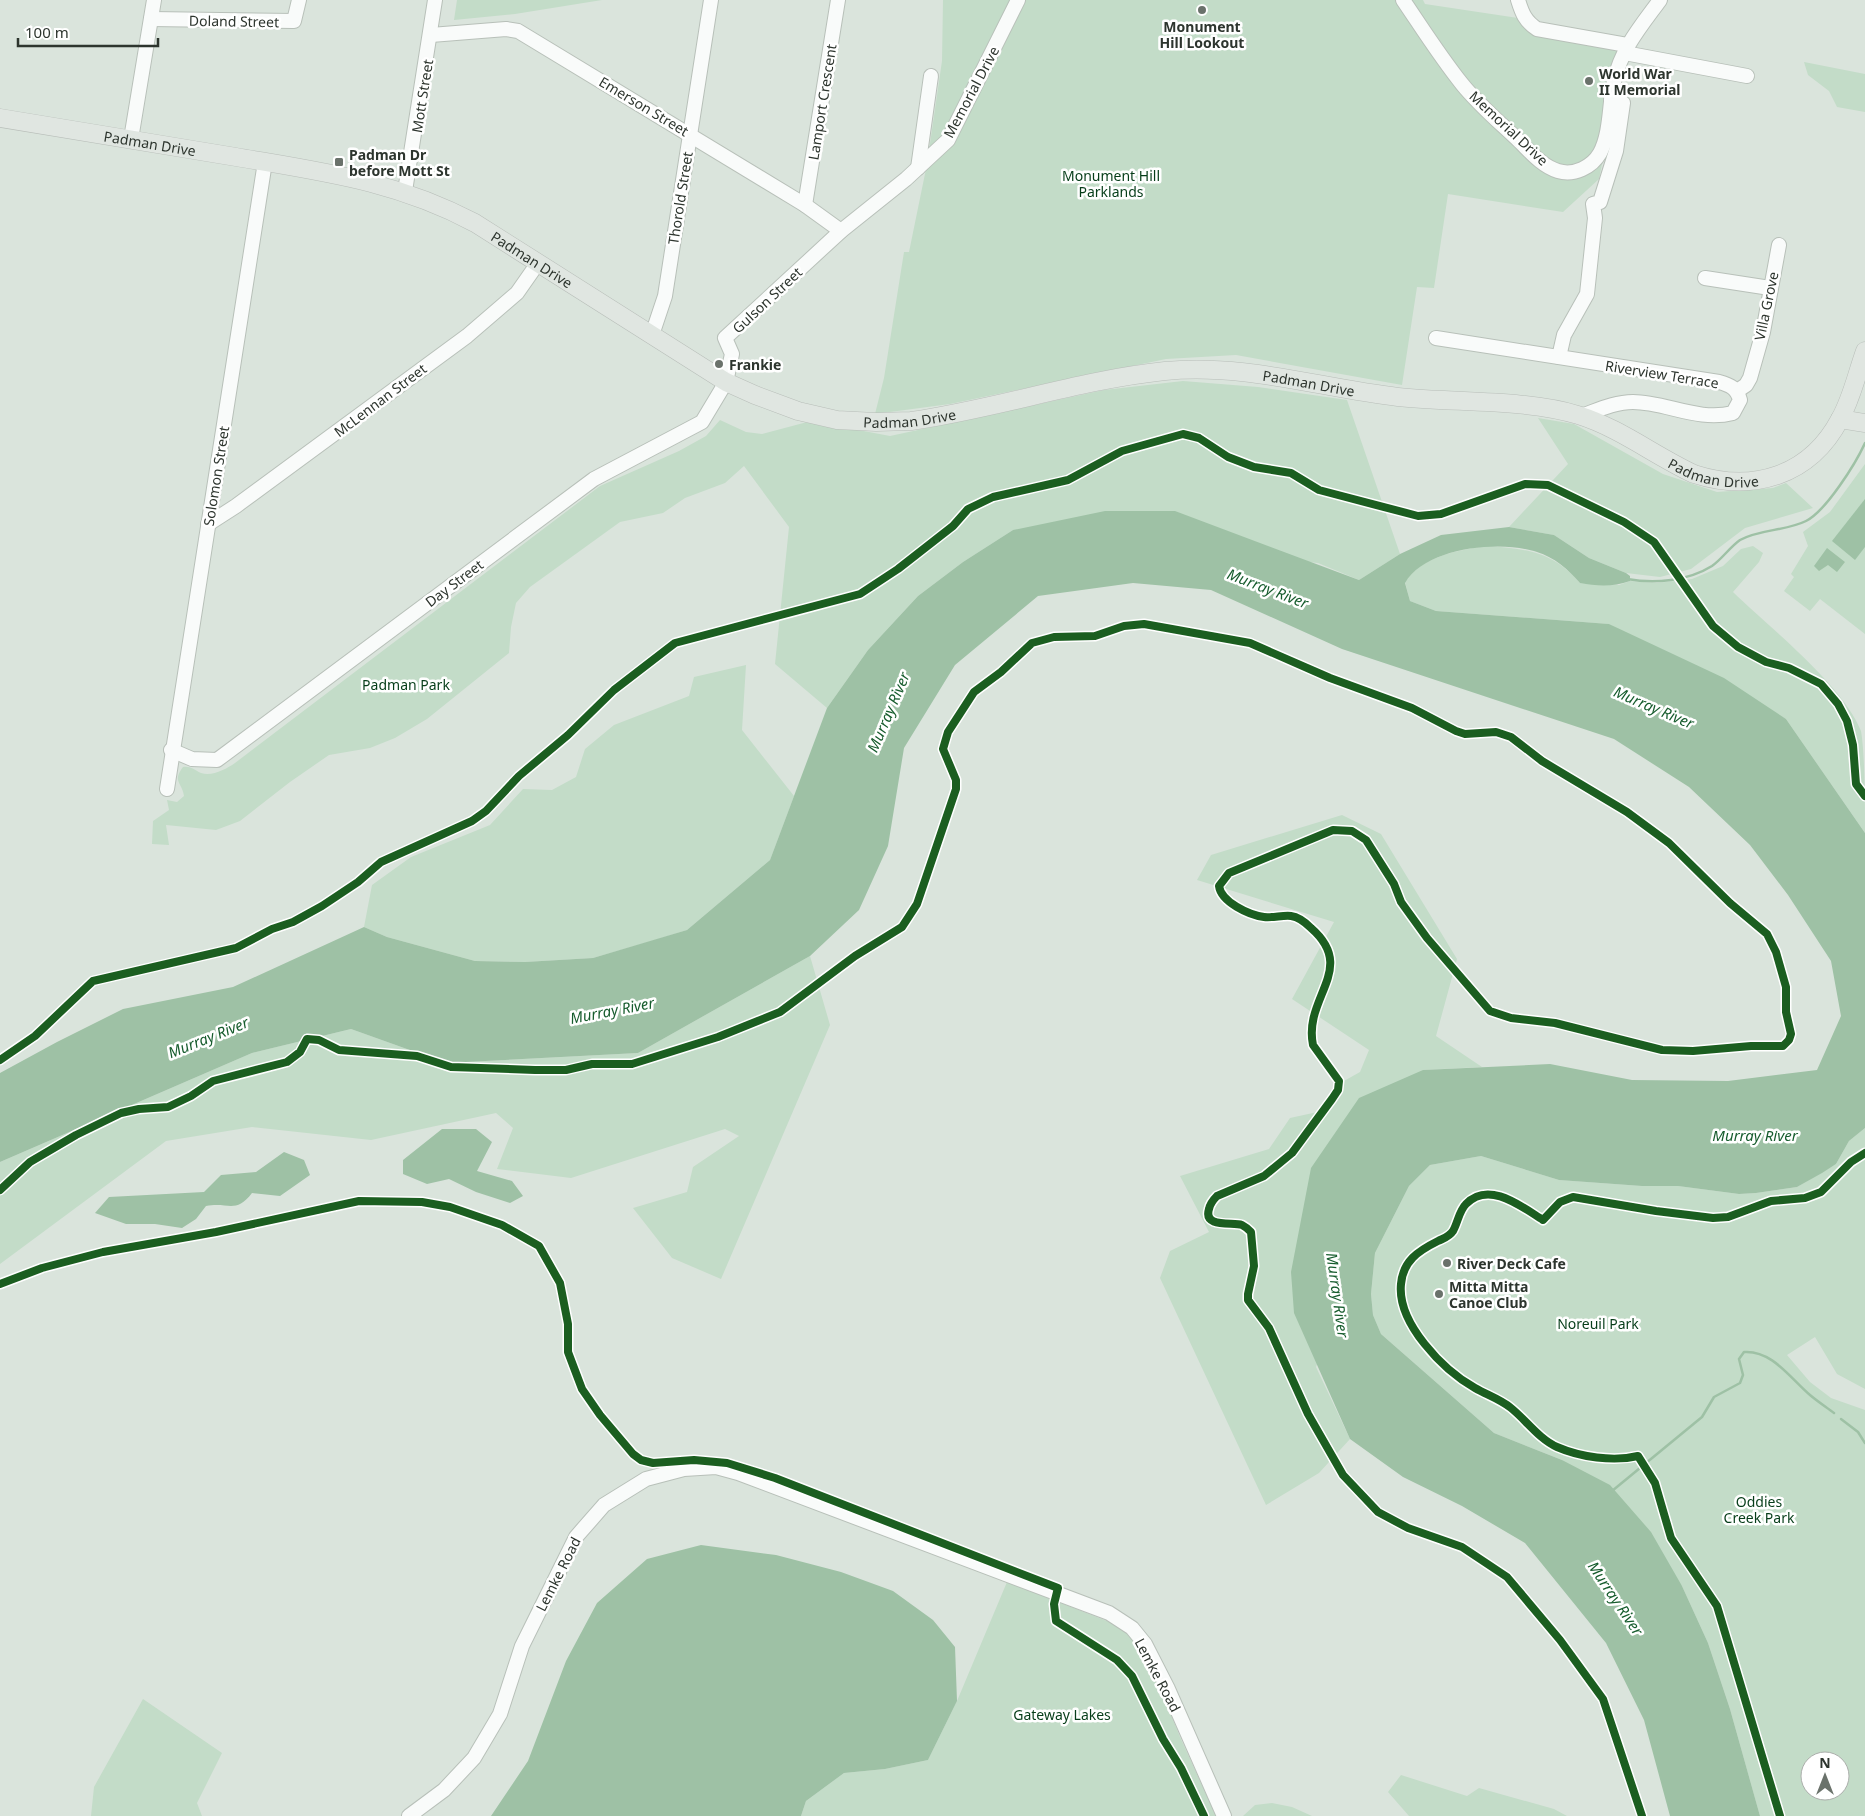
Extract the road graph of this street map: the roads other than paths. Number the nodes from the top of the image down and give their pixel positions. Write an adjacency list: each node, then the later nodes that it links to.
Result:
1 (154, 0): 10 (street)
2 (299, 0): 10 (street, Doland Street)
3 (436, 0): 11 (street, Mott Street)
4 (711, 0): 17 (street, Thorold Street)
5 (838, 0): 22 (street, Lamport Crescent)
6 (1018, 0): 20 (street, Memorial Drive)
7 (1403, 0): 15 (street, Memorial Drive)
8 (1518, 0): 12 (street)
9 (1660, 0): 12 (street, Memorial Drive)
10 (151, 19): 18 (street)
11 (431, 35): 17 (street, Emerson Street); 21 (street, Mott Street)
12 (1626, 47): 14 (street); 15 (street, Memorial Drive)
13 (931, 76): 20 (street)
14 (1747, 76)
15 (1611, 100): 31 (street)
16 (0, 118): 18 (main road, Padman Drive)
17 (690, 135): 22 (street, Emerson Street); 28 (street, Thorold Street)
18 (131, 139): 19 (main road, Padman Drive)
19 (265, 162): 21 (main road, Padman Drive); 37 (street, Solomon Street)
20 (918, 168): 23 (street, Memorial Drive)
21 (405, 192): 25 (main road, Padman Drive)
22 (805, 205): 23 (street, Emerson Street)
23 (841, 231): 32 (street, Gulson Street)
24 (1779, 244): 27 (street, Villa Grove)
25 (538, 262): 28 (main road, Padman Drive); 37 (street, McLennan Street)
26 (1706, 278): 27 (street)
27 (1770, 288): 33 (street, Villa Grove)
28 (652, 335): 32 (main road, Padman Drive)
29 (1436, 338): 31 (street, Riverview Terrace)
30 (1865, 350): 35 (main road, Padman Drive)
31 (1559, 357): 33 (street, Riverview Terrace)
32 (726, 382): 34 (main road, Padman Drive); 38 (street, Day Street)
33 (1738, 391): 34 (street, Riverview Terrace)
34 (1581, 416): 35 (main road, Padman Drive)
35 (1840, 419): 36 (main road)
36 (1864, 423)
37 (208, 524): 38 (street, Solomon Street)
38 (171, 750): 39 (street, Solomon Street)
39 (167, 789)
40 (409, 1816): 41 (street, Lemke Road)
41 (1224, 1816)

